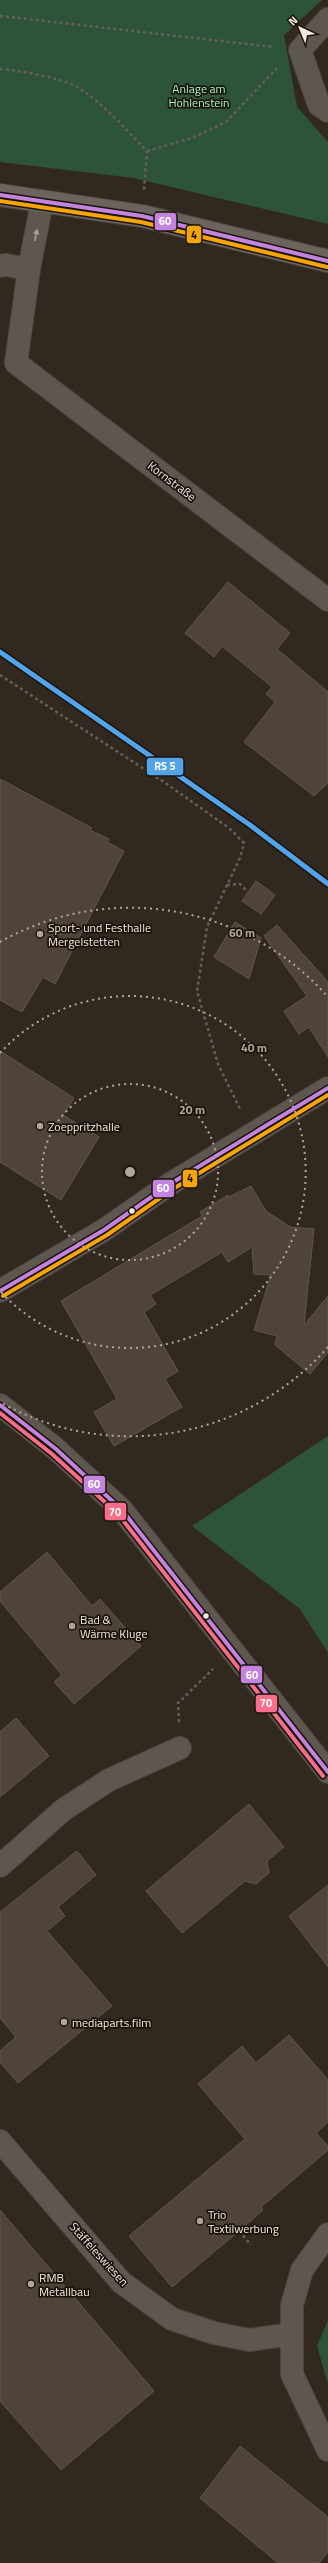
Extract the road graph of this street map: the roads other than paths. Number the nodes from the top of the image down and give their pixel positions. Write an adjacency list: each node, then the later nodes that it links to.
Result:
1 (328, 19): 2 (street)
2 (328, 111)
3 (0, 195): 4 (main road)
4 (42, 202): 5 (main road); 7 (street, Kornstraße, one-way to 4)
5 (328, 261)
6 (0, 266): 7 (street)
7 (29, 269): 8 (street, Kornstraße)
8 (8, 356): 9 (street, Kornstraße)
9 (328, 600)
10 (326, 1092): 11 (street)
11 (0, 1291)
12 (0, 1405): 14 (street)
13 (180, 1748): 15 (street)
14 (328, 1772)
15 (0, 1866)
16 (0, 2141): 18 (street, Stäffeleswiesen)
17 (328, 2234): 18 (street)
18 (292, 2334): 19 (street)
19 (328, 2450)

